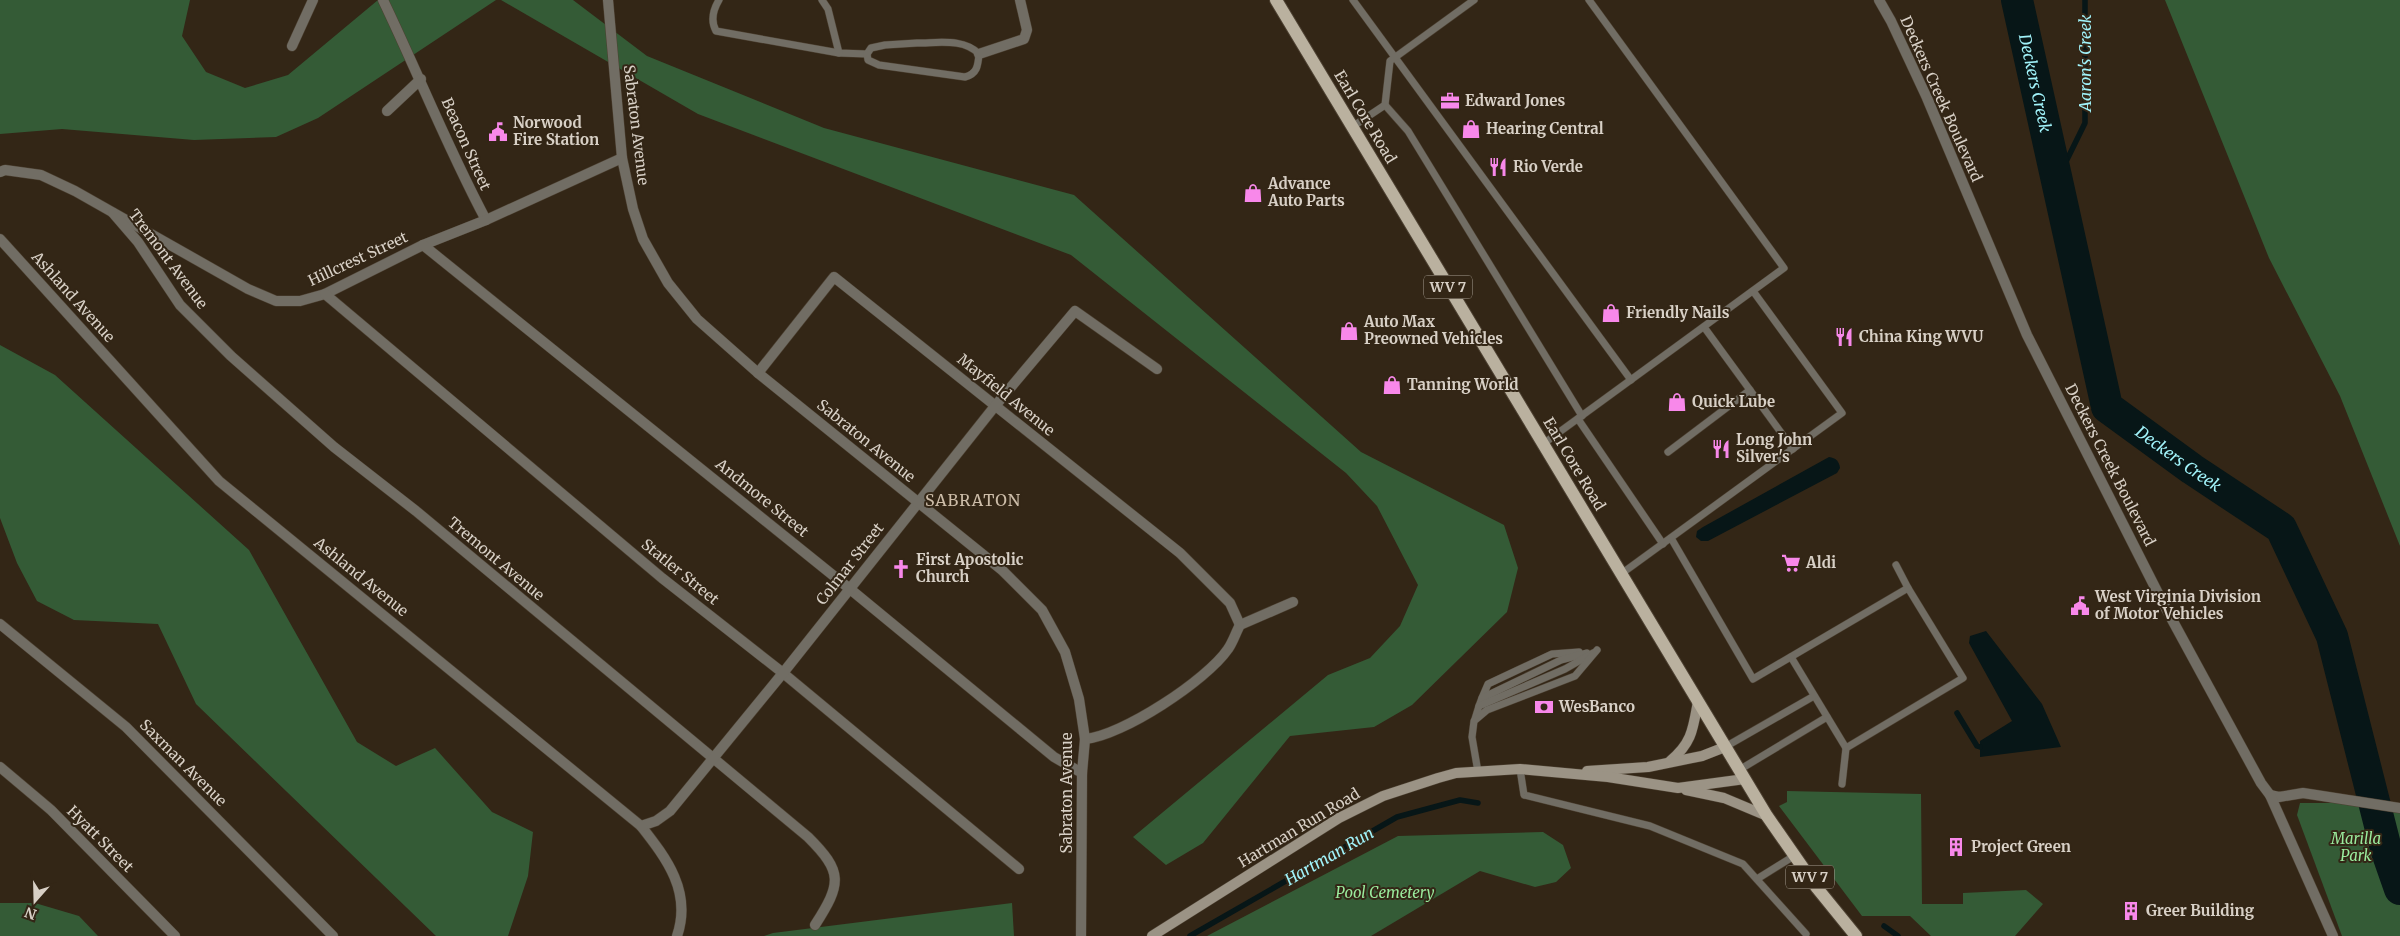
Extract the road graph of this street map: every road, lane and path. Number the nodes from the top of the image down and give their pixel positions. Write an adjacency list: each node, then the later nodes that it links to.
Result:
1 (313, 0): 12 (street)
2 (383, 0): 17 (street, Beacon Street)
3 (608, 0): 21 (street, Sabraton Avenue)
4 (719, 0): 13 (lane)
5 (822, 0): 13 (lane)
6 (1020, 0): 15 (street)
7 (1276, 0): 20 (main road, Earl Core Road / WV 7)
8 (1353, 0): 16 (lane)
9 (1474, 0): 16 (lane)
10 (1589, 0): 27 (lane)
11 (1878, 0): 70 (street, Deckers Creek Boulevard)
12 (292, 46)
13 (839, 53): 14 (lane)
14 (867, 54): 15 (lane); 15 (lane)
15 (979, 54)
16 (1394, 58): 18 (lane); 32 (lane)
17 (421, 79): 19 (street); 24 (street, Beacon Street)
18 (1385, 105): 20 (lane); 35 (lane)
19 (387, 111)
20 (1352, 127): 36 (main road, Earl Core Road / WV 7)
21 (622, 158): 24 (street, Hillcrest Street); 31 (street, Sabraton Avenue)
22 (0, 172): 23 (street, Hillcrest Street)
23 (113, 212): 28 (street, Hillcrest Street); 60 (street, Tremont Avenue)
24 (486, 220): 26 (street, Hillcrest Street)
25 (0, 239): 73 (street, Ashland Avenue)
26 (423, 245): 28 (street, Hillcrest Street); 45 (street, Andmore Street)
27 (1753, 291): 29 (lane); 37 (lane)
28 (325, 294): 51 (street, Statler Street)
29 (1704, 327): 32 (lane); 33 (lane)
30 (1156, 369): 34 (street, Colmar Street)
31 (758, 373): 34 (street, Mayfield Avenue); 39 (street, Sabraton Avenue)
32 (1631, 380): 35 (lane)
33 (1750, 390): 37 (lane); 38 (lane)
34 (995, 406): 39 (street, Colmar Street); 48 (street, Mayfield Avenue)
35 (1580, 417): 36 (lane); 41 (lane)
36 (1543, 444): 43 (main road, Earl Core Road / WV 7)
37 (1793, 449): 40 (lane)
38 (1668, 452)
39 (918, 502): 45 (street, Colmar Street); 57 (street, Sabraton Avenue)
40 (1670, 538): 41 (lane); 50 (lane)
41 (1663, 544): 43 (lane)
42 (1896, 565): 44 (lane)
43 (1621, 574): 53 (main road, Earl Core Road / WV 7)
44 (1908, 588): 50 (lane); 59 (lane)
45 (850, 589): 51 (street, Colmar Street); 65 (street, Andmore Street)
46 (1293, 602): 48 (street)
47 (0, 624): 80 (street, Saxman Avenue)
48 (1240, 625): 57 (street)
49 (1597, 650): 54 (lane); 54 (lane); 56 (lane)
50 (1791, 657): 52 (lane)
51 (783, 674): 60 (street, Colmar Street); 75 (street, Statler Street)
52 (1814, 696): 55 (lane); 58 (lane)
53 (1698, 702): 58 (main road, Earl Core Road / WV 7); 61 (main road)
54 (1479, 706): 56 (lane)
55 (1827, 717): 59 (lane); 67 (lane)
56 (1474, 721): 64 (lane)
57 (1085, 739): 65 (street, Sabraton Avenue)
58 (1725, 747): 61 (main road, Hartman Run Road); 67 (main road, Earl Core Road / WV 7)
59 (1846, 748): 68 (lane)
60 (714, 757): 73 (street, Colmar Street); 77 (street, Tremont Avenue)
61 (1669, 762): 66 (main road, Hartman Run Road)
62 (0, 767): 79 (street, Hyatt Street)
63 (1520, 769): 64 (main road, Hartman Run Road); 66 (main road, Hartman Run Road); 76 (lane)
64 (1478, 772): 83 (main road, Hartman Run Road)
65 (1082, 773): 82 (street, Sabraton Avenue)
66 (1564, 773): 69 (main road, Hartman Run Road)
67 (1742, 775): 69 (main road, Hartman Run Road); 72 (main road, Earl Core Road / WV 7)
68 (1842, 784)
69 (1678, 788): 72 (main road)
70 (2270, 795): 71 (street); 85 (street, Deckers Creek Boulevard)
71 (2400, 808)
72 (1767, 816): 74 (main road, Earl Core Road / WV 7)
73 (641, 826): 81 (street, Ashland Avenue)
74 (1794, 856): 76 (lane); 84 (main road, Earl Core Road / WV 7)
75 (1019, 868)
76 (1757, 879): 78 (lane)
77 (815, 925)
78 (1806, 934)
79 (175, 936)
80 (333, 936)
81 (678, 936)
82 (1081, 936)
83 (1152, 936)
84 (1856, 936)
85 (2333, 936)

